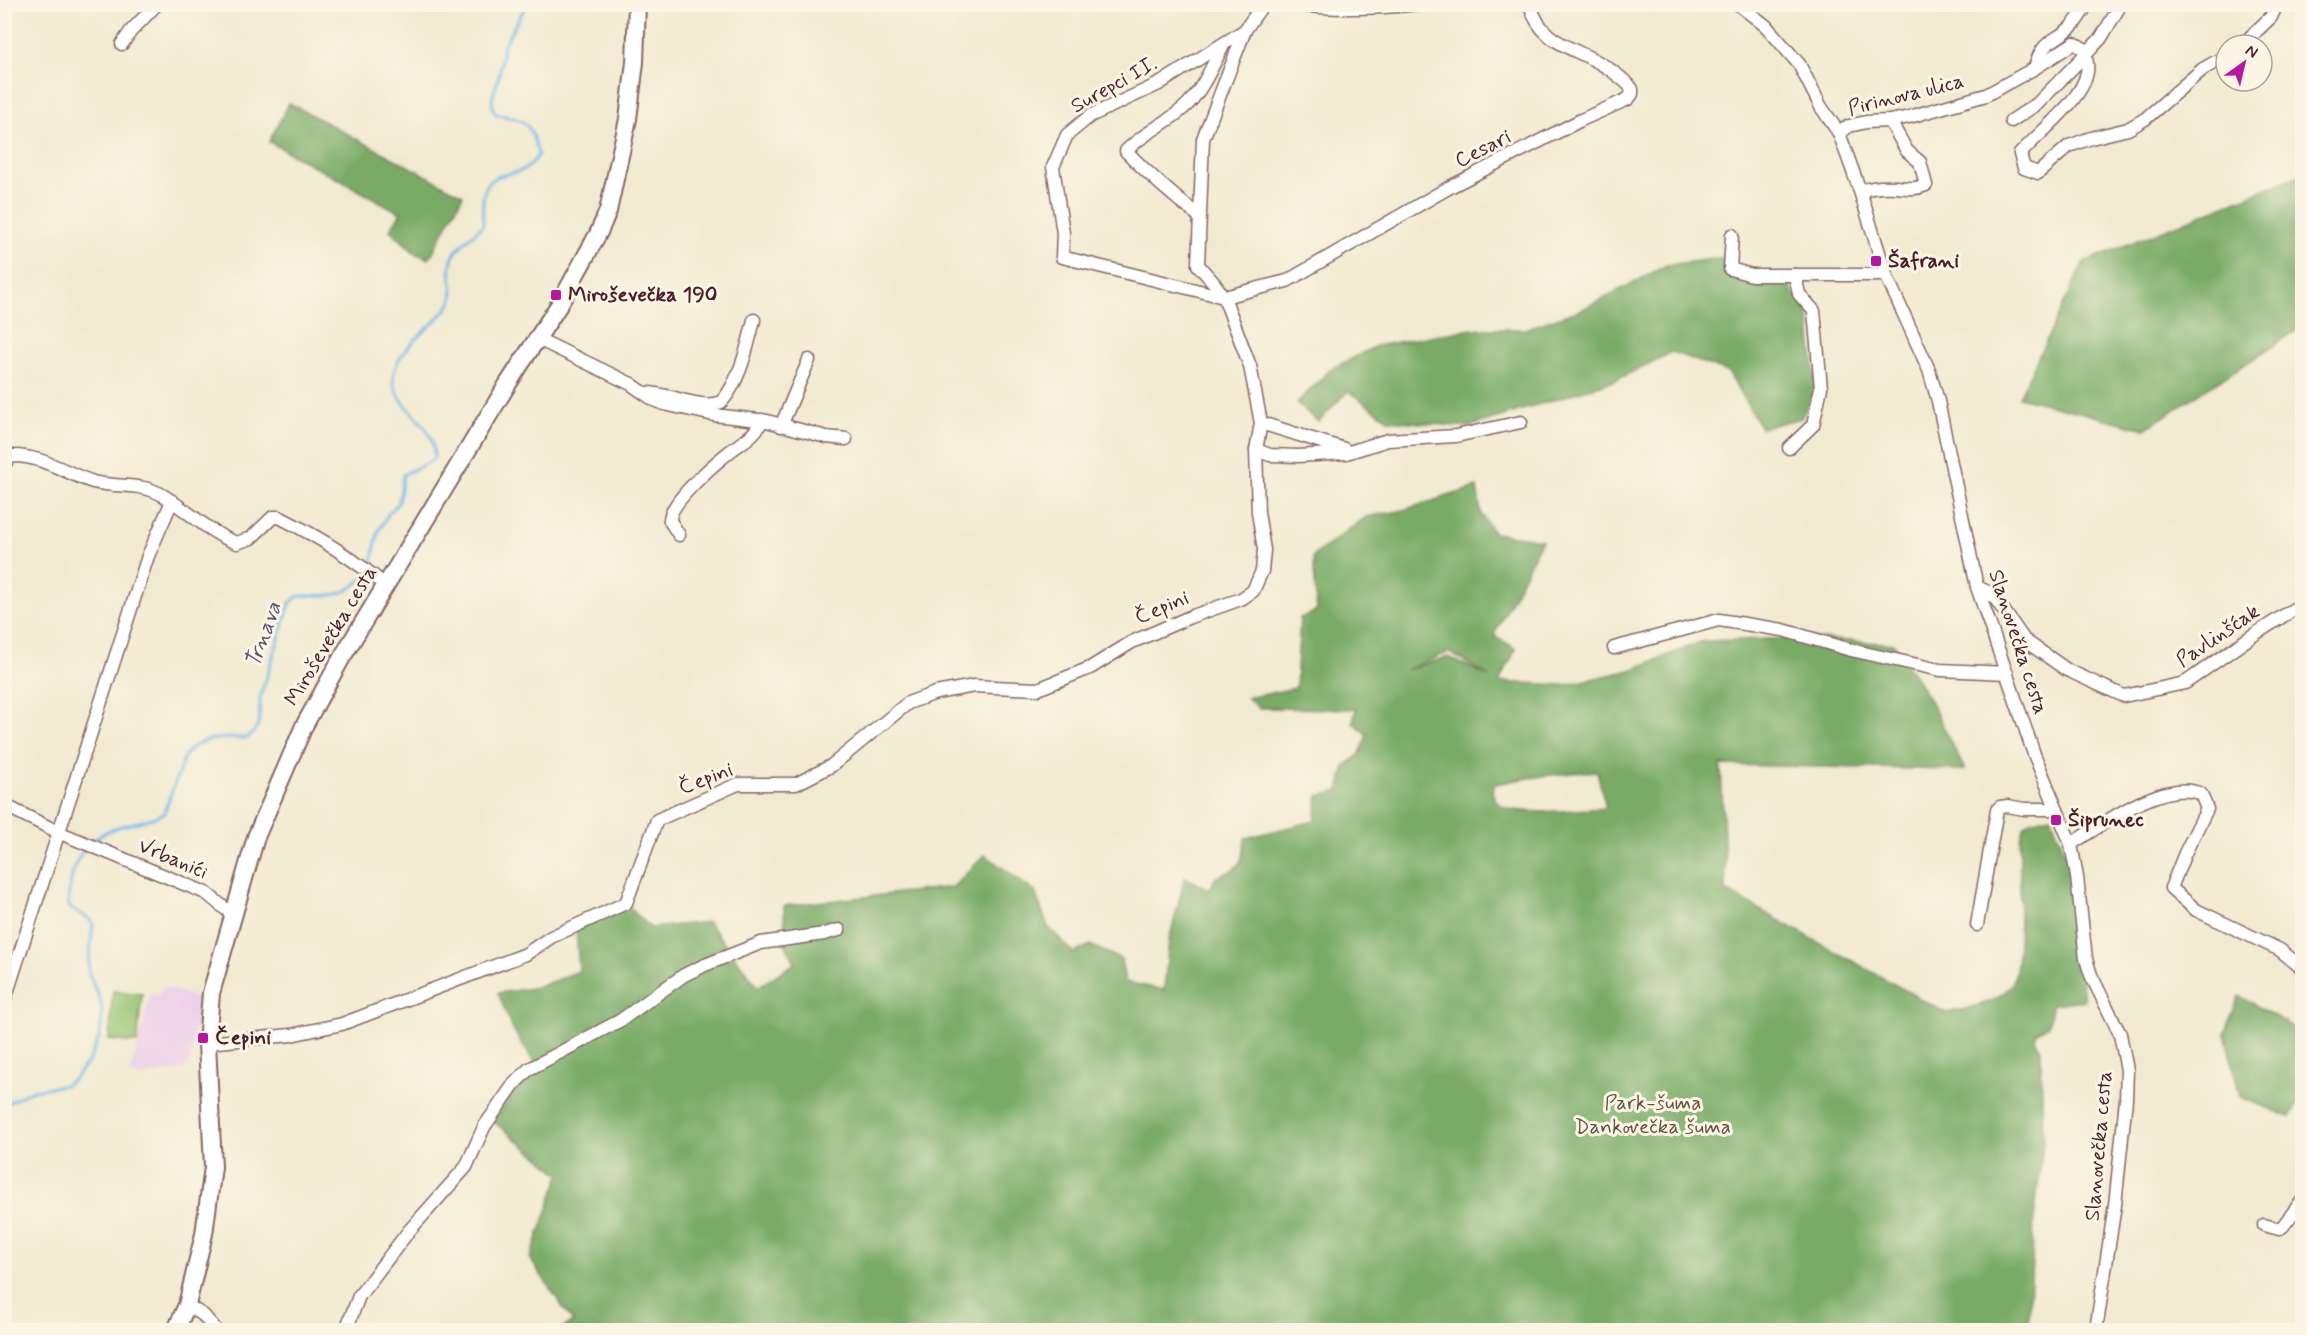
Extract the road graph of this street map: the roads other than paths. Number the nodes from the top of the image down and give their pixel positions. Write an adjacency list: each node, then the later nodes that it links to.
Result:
1 (158, 4): 14 (street)
2 (637, 4): 28 (main road, Miroševečka cesta)
3 (1263, 4): 11 (street)
4 (1290, 4): 5 (street)
5 (1418, 4)
6 (1530, 4): 26 (street, Cesari)
7 (1738, 4): 20 (street, Slanovečka cesta)
8 (2087, 4): 17 (street)
9 (2121, 4): 15 (street)
10 (2277, 4): 12 (street)
11 (1245, 30): 13 (street, Surepci II.); 22 (street)
12 (2254, 33)
13 (1224, 43): 22 (street); 26 (street, Surepci II.)
14 (122, 44)
15 (2085, 55): 16 (street); 17 (street, Pirinova ulica); 19 (street)
16 (2214, 63)
17 (2035, 68): 18 (street, Pirinova ulica)
18 (1890, 121): 20 (street, Pirinova ulica); 21 (street)
19 (2011, 121)
20 (1839, 133): 21 (street, Slanovečka cesta)
21 (1860, 190): 25 (street, Slanovečka cesta)
22 (1199, 216): 26 (street)
23 (1731, 235): 24 (street)
24 (1795, 275): 25 (street); 36 (street)
25 (1886, 275): 43 (street, Slanovečka cesta)
26 (1224, 297): 33 (street)
27 (754, 320): 30 (street)
28 (538, 339): 30 (street); 42 (main road, Miroševečka cesta)
29 (809, 360): 34 (street)
30 (646, 393): 31 (street)
31 (762, 420): 34 (street); 41 (street)
32 (1521, 422): 38 (street)
33 (1261, 423): 37 (street); 38 (street)
34 (781, 426): 35 (street)
35 (846, 439)
36 (1789, 448)
37 (1256, 450): 38 (street); 56 (street, Čepini)
38 (1351, 451)
39 (4, 464): 40 (street)
40 (172, 501): 42 (street); 49 (street)
41 (679, 535)
42 (386, 586): 51 (main road, Miroševečka cesta)
43 (1977, 586): 44 (street, Pavlinšćak); 46 (street, Slanovečka cesta)
44 (2302, 604)
45 (1614, 648): 46 (street)
46 (2007, 673): 48 (street, Slanovečka cesta)
47 (4, 804): 49 (street, Vrbanići)
48 (2055, 809): 50 (street, Slanovečka cesta); 52 (street)
49 (58, 832): 51 (street, Vrbanići); 55 (street)
50 (2071, 844): 54 (street); 63 (street, Slanovečka cesta)
51 (233, 915): 56 (main road, Miroševečka cesta)
52 (1977, 925)
53 (839, 930): 62 (street)
54 (2302, 968)
55 (4, 1002)
56 (207, 1043): 59 (main road, Miroševečka cesta)
57 (2302, 1201): 58 (street)
58 (2264, 1225)
59 (187, 1305): 60 (main road, Miroševečka cesta); 61 (street)
60 (176, 1330)
61 (216, 1330)
62 (346, 1330)
63 (2096, 1330)

